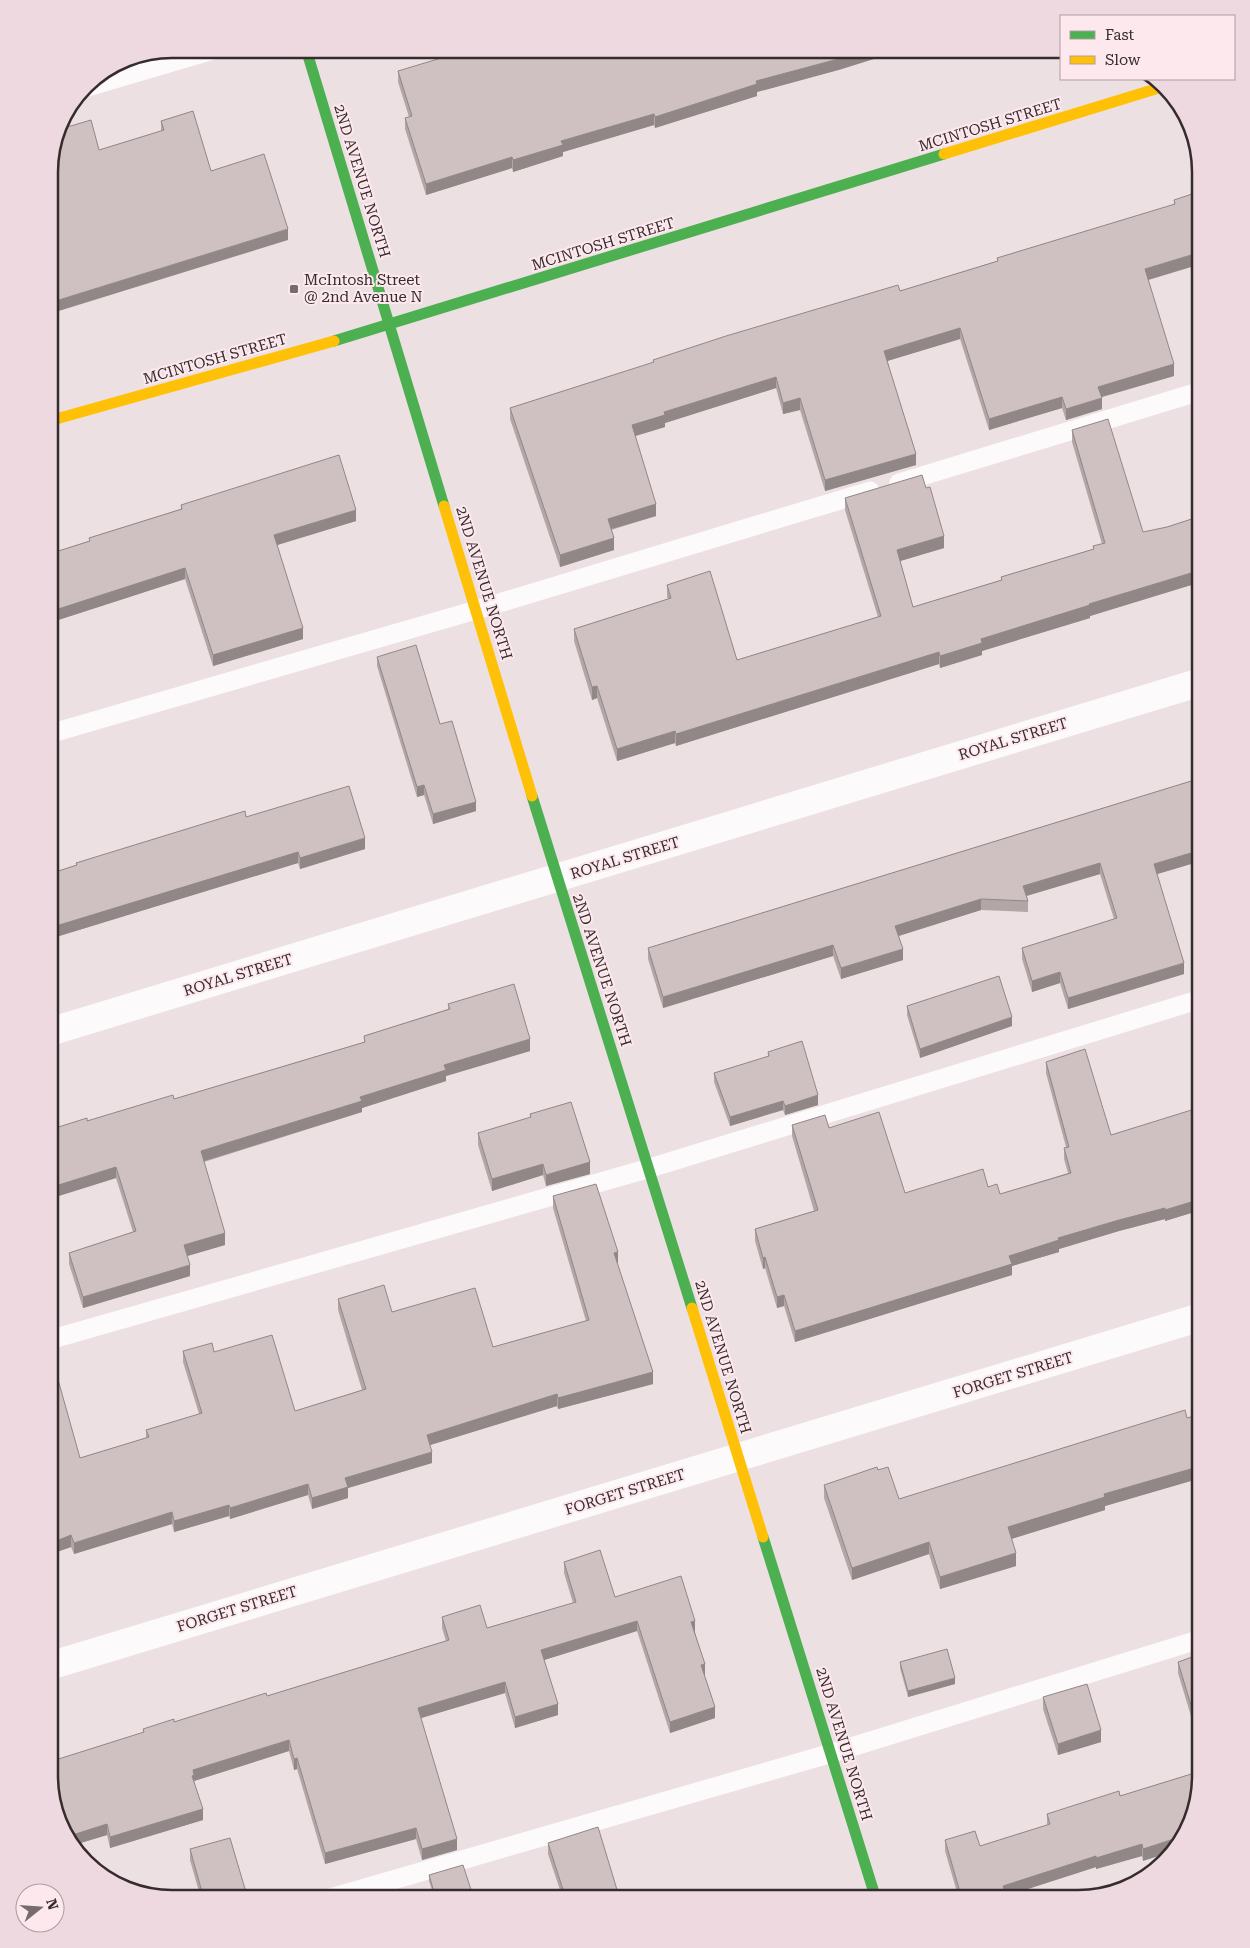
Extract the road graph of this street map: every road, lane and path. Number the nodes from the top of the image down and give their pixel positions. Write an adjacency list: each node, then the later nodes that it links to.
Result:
1 (187, 58): 3 (lane)
2 (309, 58): 5 (street, 2ND AVENUE NORTH)
3 (98, 84)
4 (1157, 89): 5 (street, MCINTOSH STREET)
5 (391, 325): 7 (street, MCINTOSH STREET); 8 (street, 2ND AVENUE NORTH)
6 (1192, 394): 8 (lane)
7 (58, 418)
8 (476, 610): 10 (lane); 11 (street, 2ND AVENUE NORTH)
9 (1192, 685): 11 (street, ROYAL STREET)
10 (58, 731)
11 (557, 879): 13 (street, ROYAL STREET); 14 (street, 2ND AVENUE NORTH)
12 (1192, 1002): 14 (lane)
13 (58, 1029)
14 (650, 1168): 16 (lane); 17 (street, 2ND AVENUE NORTH)
15 (1192, 1320): 17 (street, FORGET STREET)
16 (58, 1337)
17 (738, 1458): 19 (street, FORGET STREET); 20 (street, 2ND AVENUE NORTH)
18 (1192, 1641): 20 (lane)
19 (58, 1663)
20 (832, 1754): 21 (lane); 22 (street, 2ND AVENUE NORTH)
21 (358, 1890)
22 (873, 1890)

